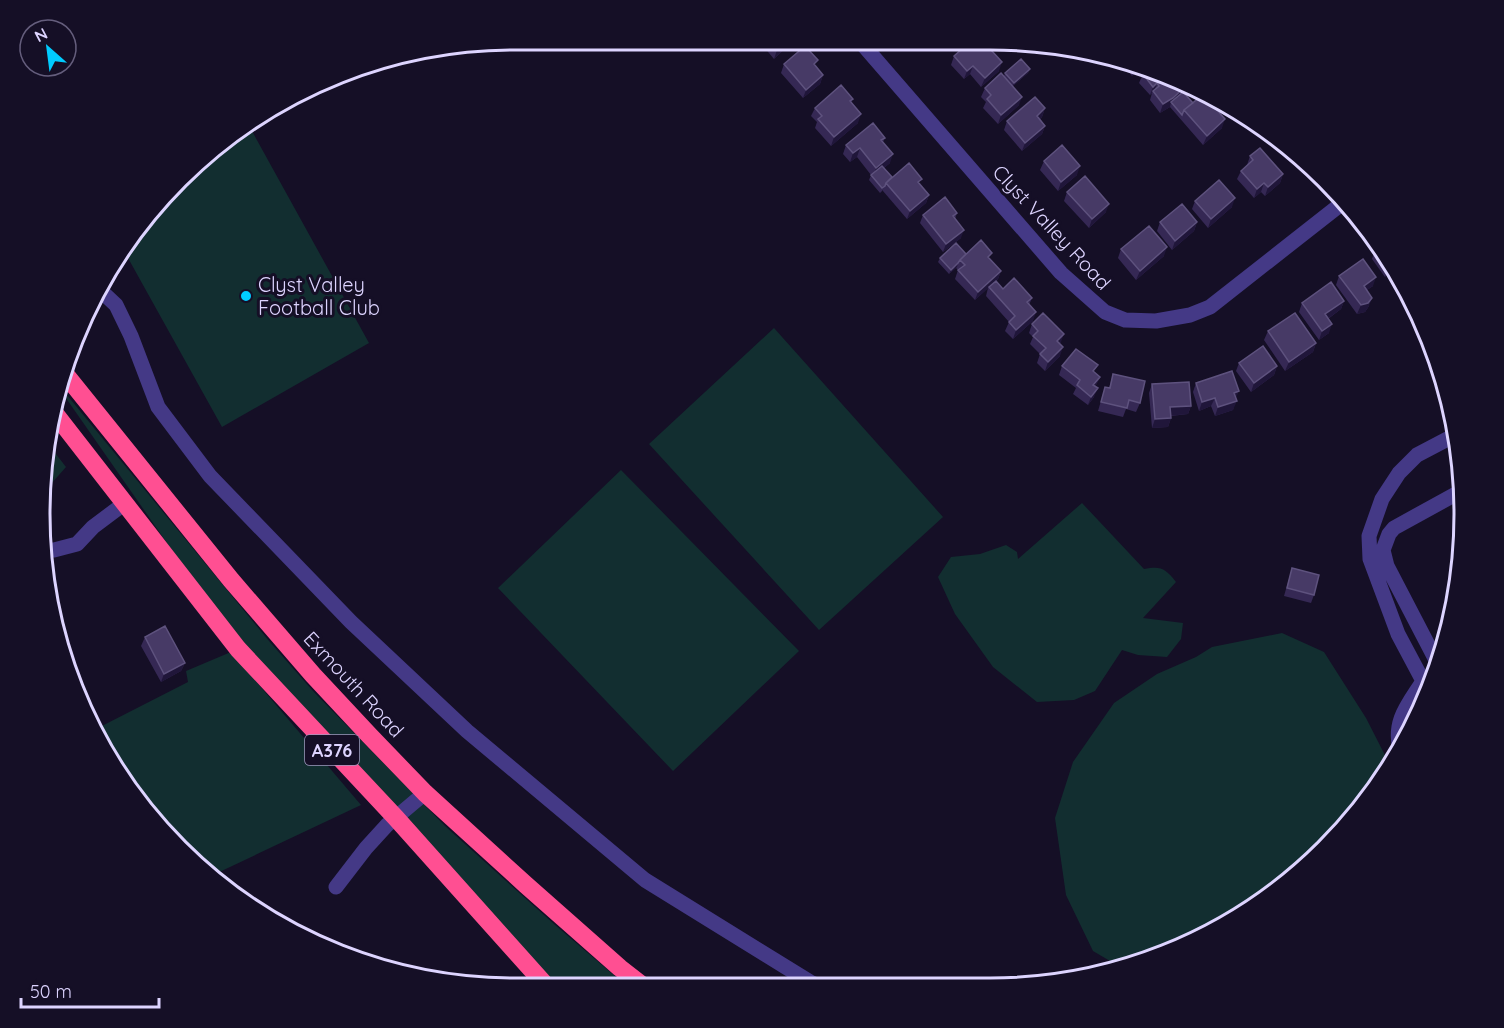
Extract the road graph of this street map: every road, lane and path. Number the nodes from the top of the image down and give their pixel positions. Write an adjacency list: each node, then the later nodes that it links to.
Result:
1 (868, 50): 2 (street, Clyst Valley Road)
2 (1338, 207)
3 (105, 295): 19 (street)
4 (69, 380): 14 (highway, Exmouth Road / A376)
5 (59, 419): 8 (highway, A376)
6 (1449, 438): 11 (street)
7 (1454, 495): 10 (street)
8 (125, 502): 9 (street); 15 (highway, A376)
9 (51, 550)
10 (1433, 654)
11 (1426, 674)
12 (1419, 691): 13 (street)
13 (1397, 737)
14 (425, 793): 15 (street); 18 (highway, Exmouth Road / A376)
15 (396, 818): 16 (street); 17 (highway, A376)
16 (336, 887)
17 (539, 978)
18 (633, 978)
19 (804, 978)

